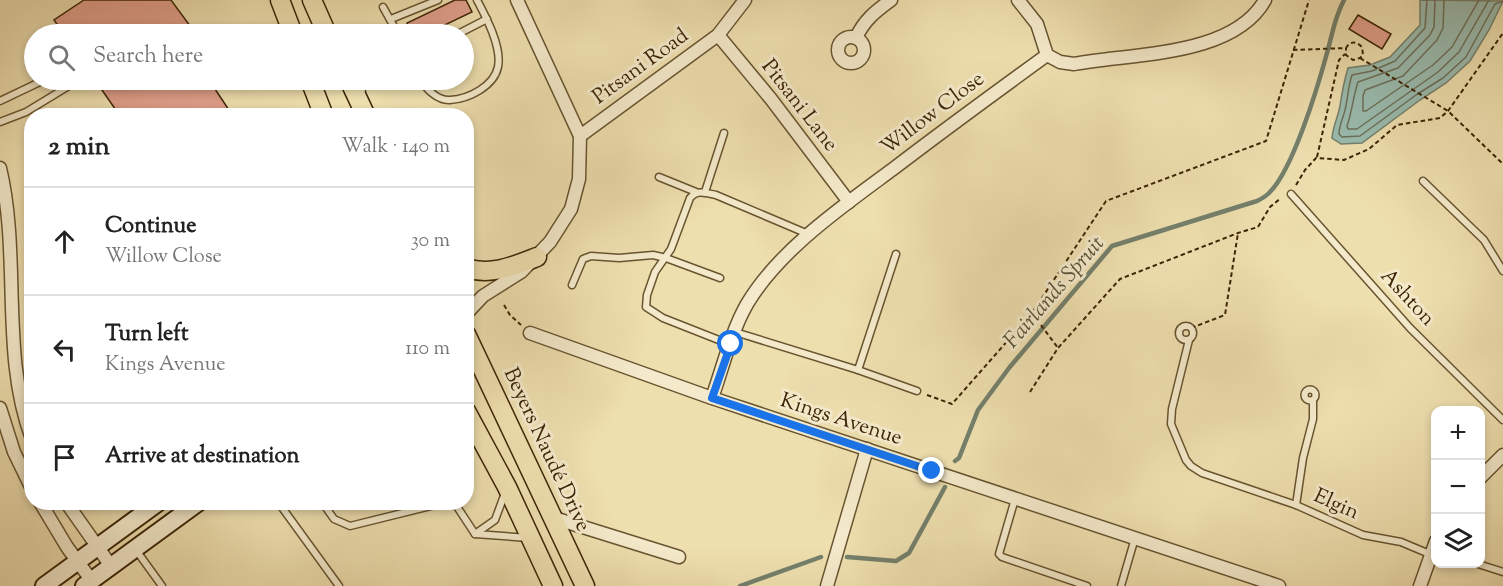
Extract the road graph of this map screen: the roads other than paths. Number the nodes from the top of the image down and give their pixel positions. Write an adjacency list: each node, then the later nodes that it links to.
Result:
1 (280, 0): 13 (main road)
2 (312, 0): 14 (main road)
3 (438, 0): 11 (lane)
4 (477, 0): 12 (lane)
5 (517, 0): 34 (street)
6 (745, 0): 17 (street, Pitsani Road)
7 (891, 0): 18 (street)
8 (1018, 0): 19 (street)
9 (1265, 0): 19 (street)
10 (383, 7): 11 (lane)
11 (391, 19): 15 (lane)
12 (487, 19): 16 (lane); 25 (lane)
13 (289, 24)
14 (324, 24)
15 (393, 24)
16 (474, 26)
17 (718, 35): 34 (street, Pitsani Road); 41 (street, Pitsani Lane)
18 (856, 38)
19 (1047, 55): 41 (street, Willow Close)
20 (24, 90): 26 (lane)
21 (62, 90): 27 (lane)
22 (314, 90): 28 (main road)
23 (354, 90): 29 (main road)
24 (364, 90): 30 (lane)
25 (429, 90)
26 (0, 101)
27 (33, 108)
28 (321, 108)
29 (363, 108)
30 (363, 108)
31 (24, 113): 32 (lane)
32 (0, 122)
33 (723, 134): 39 (lane)
34 (580, 136): 44 (street)
35 (0, 168): 61 (street)
36 (659, 177): 38 (lane)
37 (1423, 181): 47 (lane)
38 (696, 192): 39 (lane); 45 (lane)
39 (705, 192): 42 (lane)
40 (1291, 194): 65 (lane, Ashton)
41 (849, 202): 42 (street, Willow Close)
42 (809, 234): 54 (street, Willow Close)
43 (896, 254): 57 (lane)
44 (537, 257): 46 (main road); 50 (street)
45 (666, 258): 48 (lane); 49 (lane); 54 (lane)
46 (474, 269)
47 (1503, 271)
48 (720, 278)
49 (572, 285)
50 (483, 296): 51 (street); 52 (street)
51 (474, 297)
52 (474, 306)
53 (530, 333): 60 (street, Kings Avenue)
54 (733, 338): 57 (lane); 60 (street, Willow Close)
55 (1189, 340): 55 (lane); 73 (lane)
56 (474, 351): 82 (main road, Beyers Naudé Drive)
57 (858, 370): 58 (lane)
58 (917, 391)
59 (24, 398): 61 (lane)
60 (712, 398): 67 (street, Kings Avenue)
61 (19, 399): 64 (street)
62 (1313, 401): 73 (lane, Elgin)
63 (0, 408): 69 (street)
64 (24, 414)
65 (1503, 420)
66 (474, 426): 71 (main road)
67 (867, 449): 72 (street, Kings Avenue); 102 (street)
68 (1503, 455): 70 (street)
69 (24, 473)
70 (1485, 473)
71 (507, 487): 83 (lane); 85 (main road)
72 (1016, 499): 84 (street, Kings Avenue); 103 (lane)
73 (1296, 505): 88 (lane, Elgin)
74 (45, 510): 91 (street)
75 (71, 510): 86 (street)
76 (148, 510): 86 (street)
77 (188, 510): 87 (street)
78 (284, 510): 99 (lane)
79 (328, 510): 80 (lane)
80 (415, 510)
81 (459, 510): 83 (lane)
82 (554, 518): 89 (street); 101 (main road, Beyers Naudé Drive)
83 (475, 534): 85 (lane)
84 (1135, 537): 96 (street, Kings Avenue); 104 (lane)
85 (531, 538): 100 (main road)
86 (96, 547): 91 (street); 92 (street)
87 (135, 549): 92 (street); 98 (lane)
88 (1431, 554)
89 (680, 557)
90 (1431, 560): 105 (street)
91 (76, 561): 95 (street); 97 (street)
92 (111, 566): 95 (street)
93 (1485, 566): 94 (lane)
94 (1503, 572)
95 (88, 583)
96 (1271, 585)
97 (44, 586)
98 (162, 586)
99 (339, 586)
100 (553, 586)
101 (585, 586)
102 (827, 586)
103 (1088, 586)
104 (1120, 586)
105 (1420, 586)

